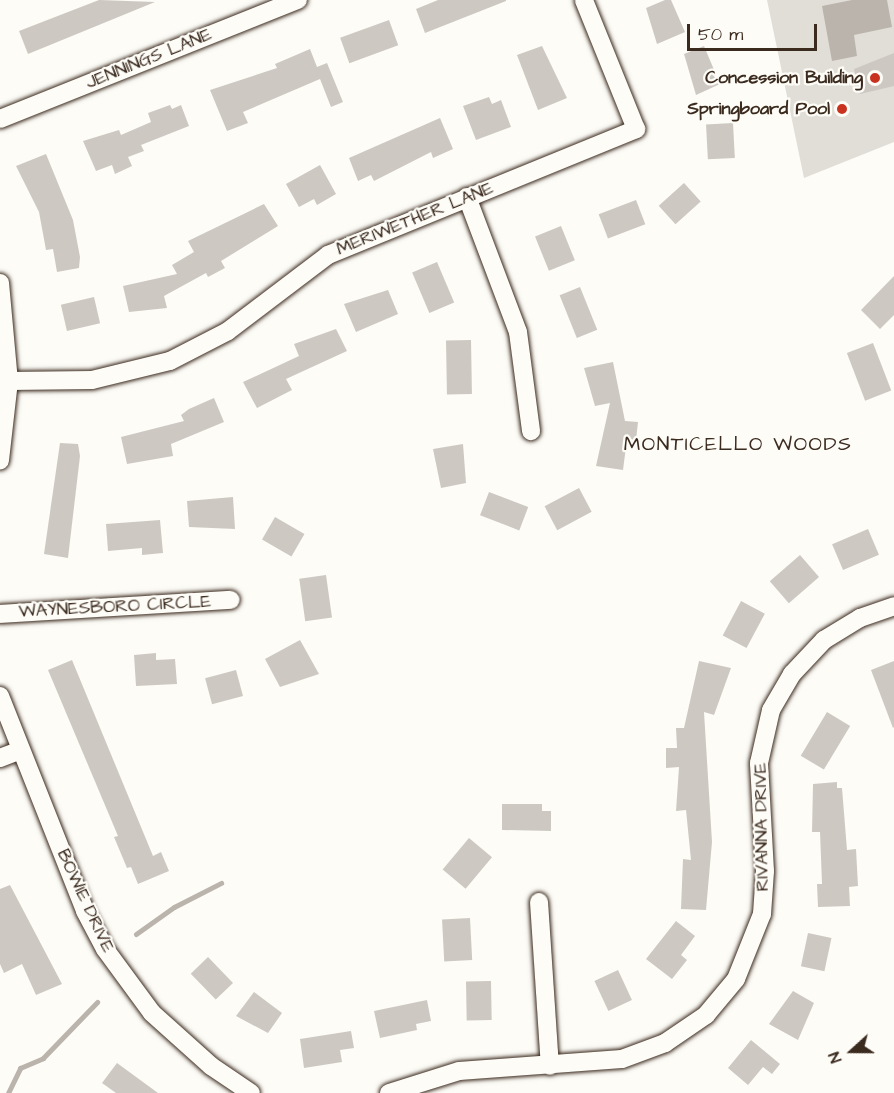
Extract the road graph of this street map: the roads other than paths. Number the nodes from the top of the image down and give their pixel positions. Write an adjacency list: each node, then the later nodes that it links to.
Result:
1 (298, 0): 3 (street, JENNINGS LANE)
2 (584, 0): 4 (street, MERIWETHER LANE)
3 (0, 119)
4 (467, 197): 6 (street, MERIWETHER LANE); 7 (street)
5 (0, 283): 6 (street)
6 (9, 381): 8 (street)
7 (531, 431)
8 (0, 460)
9 (231, 600): 11 (street, WAYNESBORO CIRCLE)
10 (894, 606): 16 (street, RIVANNA DRIVE)
11 (0, 614)
12 (0, 696): 13 (street, BOWIE DRIVE)
13 (21, 750): 14 (street); 17 (street, BOWIE DRIVE)
14 (0, 758)
15 (539, 902): 16 (street)
16 (550, 1066): 18 (street, RIVANNA DRIVE)
17 (250, 1093)
18 (389, 1093)

